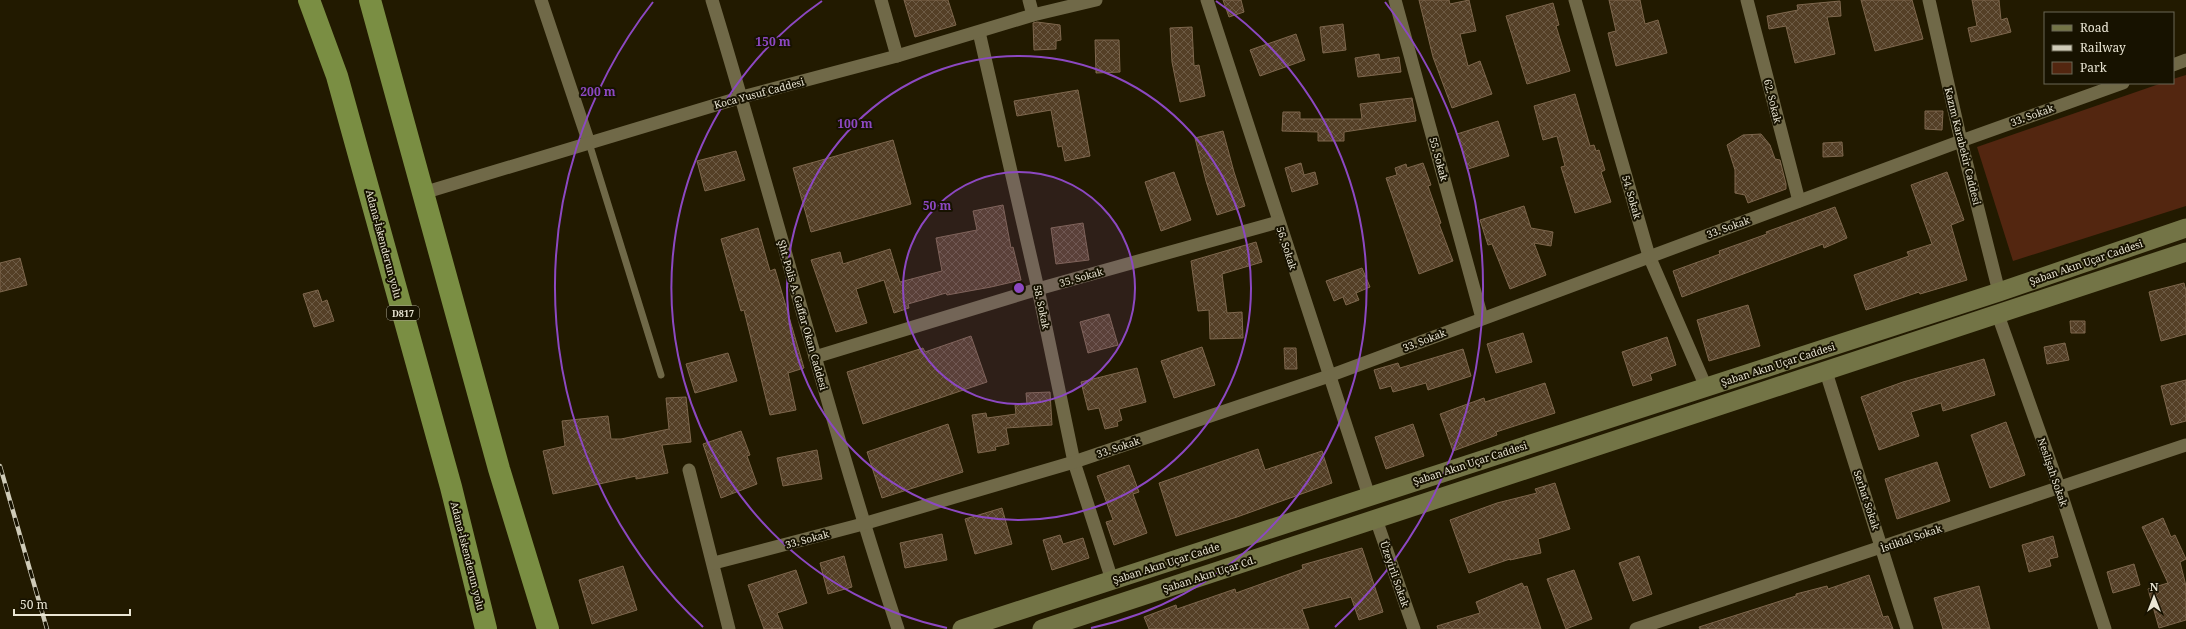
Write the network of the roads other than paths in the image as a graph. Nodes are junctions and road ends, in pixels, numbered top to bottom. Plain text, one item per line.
1 (309, 0) edge
2 (370, 0) edge
3 (541, 0) edge
4 (712, 0) edge
5 (881, 0) edge
6 (1030, 0) edge
7 (1096, 0) edge
8 (1206, 0) edge
9 (1396, 0) edge
10 (1575, 0) edge
11 (1748, 0) edge
12 (1929, 0) edge
13 (1034, 15) junction
14 (979, 32) junction
15 (897, 56) junction
16 (2186, 60) edge
17 (2174, 65) edge
18 (2120, 84) edge
19 (742, 97) junction
20 (1961, 141) junction
21 (589, 143) junction
22 (423, 193) junction
23 (1799, 201) junction
24 (1278, 222) junction
25 (2186, 228) edge
26 (2186, 252) edge
27 (1649, 256) junction
28 (1038, 289) junction
29 (1999, 292) junction
30 (1998, 315) junction
31 (1482, 318) junction
32 (815, 357) junction
33 (1826, 372) junction
34 (661, 375) dead end
35 (1328, 376) junction
36 (1706, 387) junction
37 (2186, 445) edge
38 (1074, 462) junction
39 (689, 470) dead end
40 (2059, 487) junction
41 (1369, 496) junction
42 (1376, 519) junction
43 (863, 524) junction
44 (1882, 548) junction
45 (714, 563) junction
46 (1112, 580) junction
47 (486, 629) edge
48 (548, 629) edge
49 (730, 629) edge
50 (898, 629) edge
51 (962, 629) edge
52 (1042, 629) edge
53 (1414, 629) edge
54 (1636, 629) edge
55 (1907, 629) edge
56 (2106, 629) edge

1 - 47 highway, Adana-İskenderun yolu / D817
2 - 22 highway
3 - 21 street
4 - 19 street, Şht. Polis A. Gaffar Okan Caddesi
5 - 15 street
6 - 13 street
7 - 13 street, Koca Yusuf Caddesi
8 - 24 street, 56. Sokak
9 - 31 street, 55. Sokak
10 - 27 street, 54. Sokak
11 - 23 street, 62. Sokak
12 - 20 street, Kazım Karabekir Caddesi
13 - 14 street, Koca Yusuf Caddesi
14 - 15 street, Koca Yusuf Caddesi
14 - 28 street, 58. Sokak
15 - 19 street, Koca Yusuf Caddesi
16 - 17 street
18 - 20 street, 33. Sokak
19 - 21 street, Koca Yusuf Caddesi
19 - 32 street, Şht. Polis A. Gaffar Okan Caddesi
20 - 23 street, 33. Sokak
20 - 29 street, Kazım Karabekir Caddesi
21 - 22 street, Koca Yusuf Caddesi
21 - 34 lane
22 - 48 highway
23 - 27 street, 33. Sokak
24 - 28 street, 35. Sokak
24 - 35 street, 56. Sokak
25 - 29 main road, Şaban Akın Uçar Caddesi
26 - 30 main road
27 - 31 street, 33. Sokak
27 - 36 street, 54. Sokak
28 - 32 street, 35. Sokak
28 - 38 street, 58. Sokak
29 - 30 main road
29 - 36 main road, Şaban Akın Uçar Caddesi
30 - 33 main road
30 - 40 street, Neslişah Sokak
31 - 35 street, 33. Sokak
32 - 43 street, Şht. Polis A. Gaffar Okan Caddesi
33 - 42 main road
33 - 44 street, Serhat Sokak
35 - 38 street, 33. Sokak
35 - 41 street, 56. Sokak
36 - 41 main road, Şaban Akın Uçar Caddesi
37 - 40 street, İstiklal Sokak
38 - 43 street, 33. Sokak
38 - 46 street, 58. Sokak
39 - 45 street
40 - 44 street, İstiklal Sokak
40 - 56 street, Neslişah Sokak
41 - 42 main road
41 - 46 main road, Şaban Akın Uçar Cadde
42 - 52 main road, Şaban Akın Uçar Cd.
42 - 53 street, Üzeyirli Sokak
43 - 45 street, 33. Sokak
43 - 50 street, Şht. Polis A. Gaffar Okan Caddesi
44 - 54 street, İstiklal Sokak
44 - 55 street, Serhat Sokak
45 - 49 street
46 - 51 main road, Şaban Akın Uçar Cadde

